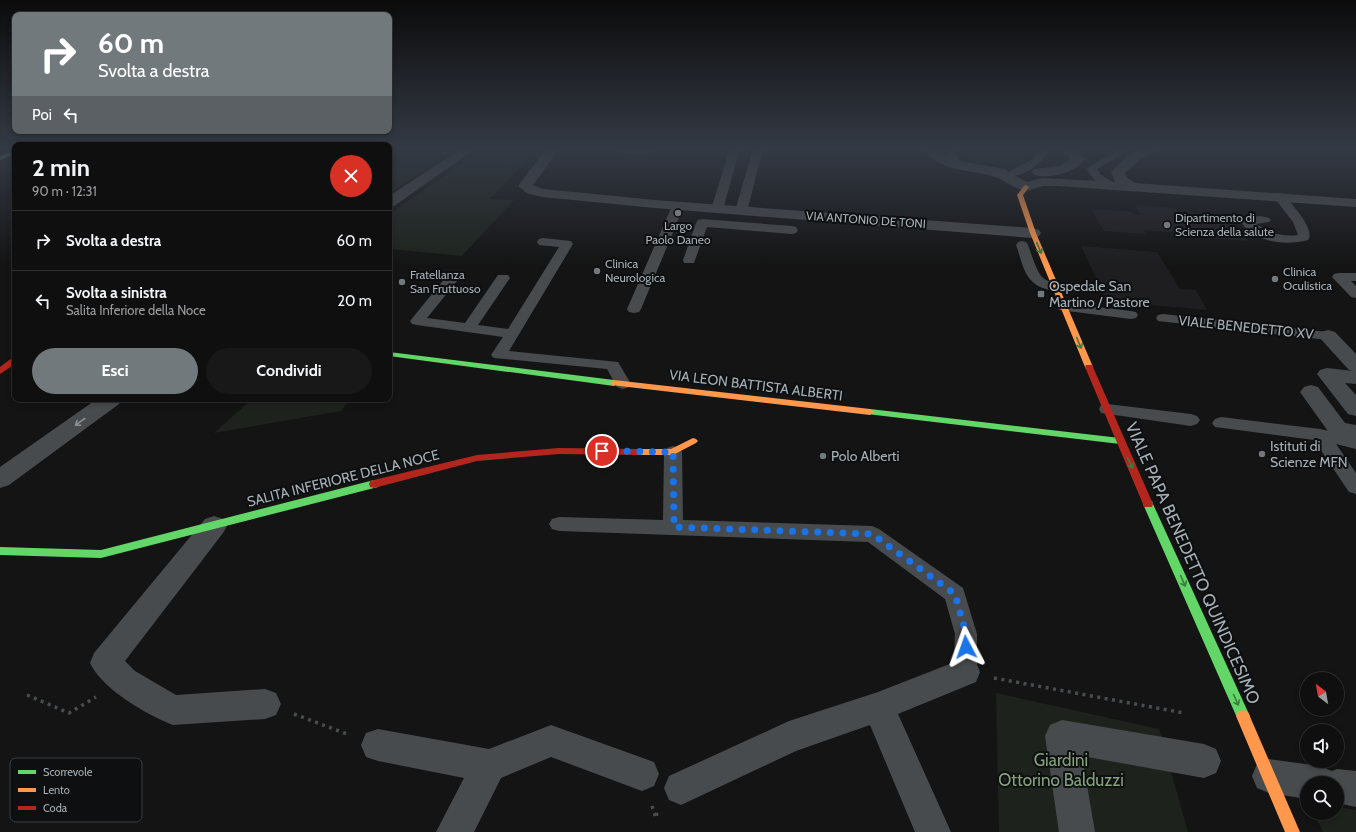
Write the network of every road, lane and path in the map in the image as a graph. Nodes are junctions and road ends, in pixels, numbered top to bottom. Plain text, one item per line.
1 (410, 188) edge
2 (528, 188) edge
3 (723, 188) edge
4 (747, 188) edge
5 (1025, 188) edge
6 (1157, 188) edge
7 (1279, 196) junction
8 (392, 200) edge
9 (1356, 203) edge
10 (678, 206) junction
11 (695, 207) junction
12 (716, 209) junction
13 (741, 211) junction
14 (1265, 220) dead end
15 (702, 224) junction
16 (792, 230) dead end
17 (1033, 234) junction
18 (544, 242) dead end
19 (1022, 245) dead end
20 (689, 260) dead end
21 (455, 275) dead end
22 (1356, 277) edge
23 (503, 278) dead end
24 (1056, 288) junction
25 (1356, 294) edge
26 (1064, 307) junction
27 (634, 309) dead end
28 (1131, 315) dead end
29 (1163, 318) dead end
30 (469, 328) junction
31 (512, 334) junction
32 (1328, 336) junction
33 (1356, 341) edge
34 (392, 354) edge
35 (12, 362) edge
36 (1356, 366) edge
37 (0, 371) edge
38 (1356, 378) edge
39 (623, 384) junction
40 (1311, 392) dead end
41 (107, 402) edge
42 (1108, 409) junction
43 (1356, 409) edge
44 (1191, 420) dead end
45 (1221, 423) dead end
46 (1356, 434) edge
47 (1320, 435) junction
48 (693, 441) dead end
49 (1120, 441) junction
50 (673, 452) junction
51 (0, 479) edge
52 (1356, 487) edge
53 (559, 524) dead end
54 (214, 526) junction
55 (674, 527) junction
56 (0, 551) edge
57 (965, 672) junction
58 (124, 681) junction
59 (27, 695) dead end
60 (265, 704) joint
61 (878, 707) junction
62 (1184, 714) dead end
63 (378, 745) joint
64 (1204, 761) dead end
65 (489, 766) junction
66 (642, 774) dead end
67 (1269, 776) junction
68 (1300, 780) edge
69 (1344, 787) edge
70 (681, 788) dead end
71 (1356, 789) edge
72 (454, 832) edge
73 (933, 832) edge
74 (1077, 832) edge
75 (1293, 832) edge

1 - 8 street
2 - 10 street, VIA ANTONIO DE TONI
3 - 12 lane
4 - 13 lane
5 - 17 street
6 - 7 street
7 - 9 street
7 - 14 lane
10 - 11 street, VIA ANTONIO DE TONI
10 - 27 lane
11 - 12 street, VIA ANTONIO DE TONI
11 - 15 lane
12 - 13 street, VIA ANTONIO DE TONI
13 - 17 street, VIA ANTONIO DE TONI
15 - 16 lane
15 - 20 lane
17 -> 24 street
18 - 31 lane
19 - 24 lane
21 - 30 lane
22 - 25 lane
23 - 30 lane
24 - 26 street
26 - 28 lane
26 -> 42 street, VIALE PAPA BENEDETTO QUINDICESIMO
29 - 32 lane, VIALE BENEDETTO XV
30 - 31 lane
31 - 39 lane
32 - 33 street, VIALE BENEDETTO XV
32 - 36 street, VIALE BENEDETTO XV
34 - 39 street, VIA LEON BATTISTA ALBERTI
35 - 37 street
38 - 43 street
39 - 49 street, VIA LEON BATTISTA ALBERTI
40 - 46 street
41 -> 51 street
42 - 44 lane
42 - 49 street, VIALE PAPA BENEDETTO QUINDICESIMO
45 - 47 lane
46 - 47 lane
47 - 52 lane
48 - 50 street, SALITA INFERIORE DELLA NOCE
49 -> 67 street, VIALE PAPA BENEDETTO QUINDICESIMO
50 - 54 street, SALITA INFERIORE DELLA NOCE
50 - 55 lane
53 - 55 lane
54 - 56 street, SALITA INFERIORE DELLA NOCE
54 - 58 street
55 - 57 lane
57 - 61 street
57 - 62 path
58 - 59 path
58 - 60 street
60 - 63 path
61 - 70 street
61 - 73 street
63 - 65 street
64 - 74 street
65 - 66 street
65 - 72 street
67 - 68 street
67 - 75 street, VIALE PAPA BENEDETTO QUINDICESIMO
69 - 71 street

